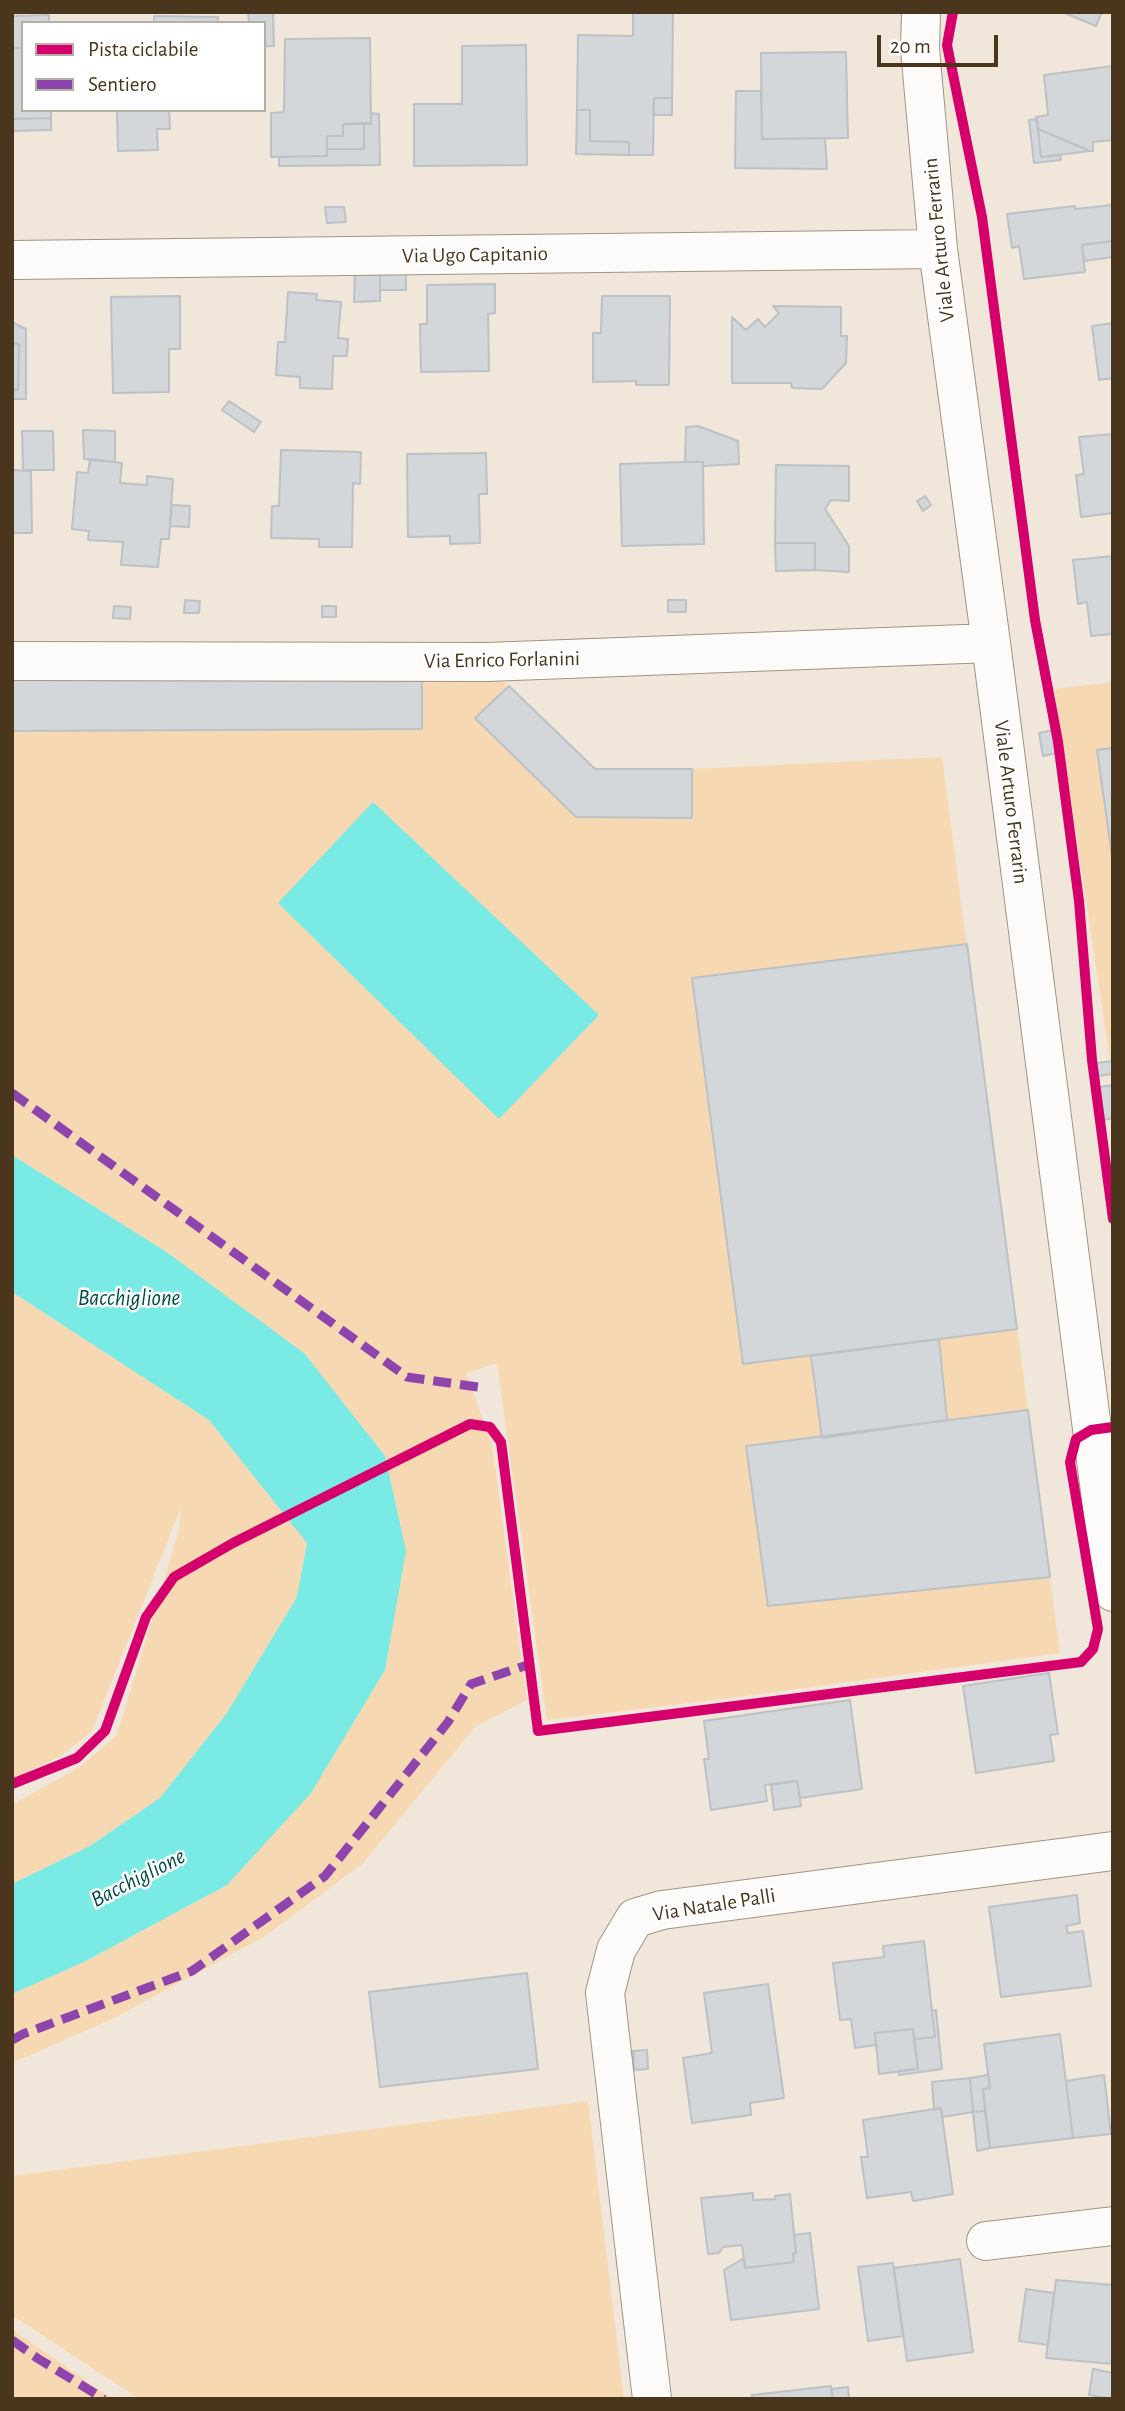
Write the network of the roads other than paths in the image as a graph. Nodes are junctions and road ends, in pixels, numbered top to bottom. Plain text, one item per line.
1 (921, 12) edge
2 (937, 249) junction
3 (12, 260) edge
4 (991, 643) junction
5 (12, 661) edge
6 (1098, 1369) edge
7 (1113, 1592) edge
8 (1113, 1851) edge
9 (1113, 2226) edge
10 (986, 2241) dead end
11 (652, 2399) edge

1 - 2 street, Viale Arturo Ferrarin
2 - 3 street, Via Ugo Capitanio
2 - 4 street, Viale Arturo Ferrarin
4 - 5 street, Via Enrico Forlanini
4 - 6 street, Viale Arturo Ferrarin
6 - 7 street, Viale Arturo Ferrarin
8 - 11 street, Via Natale Palli
9 - 10 street

